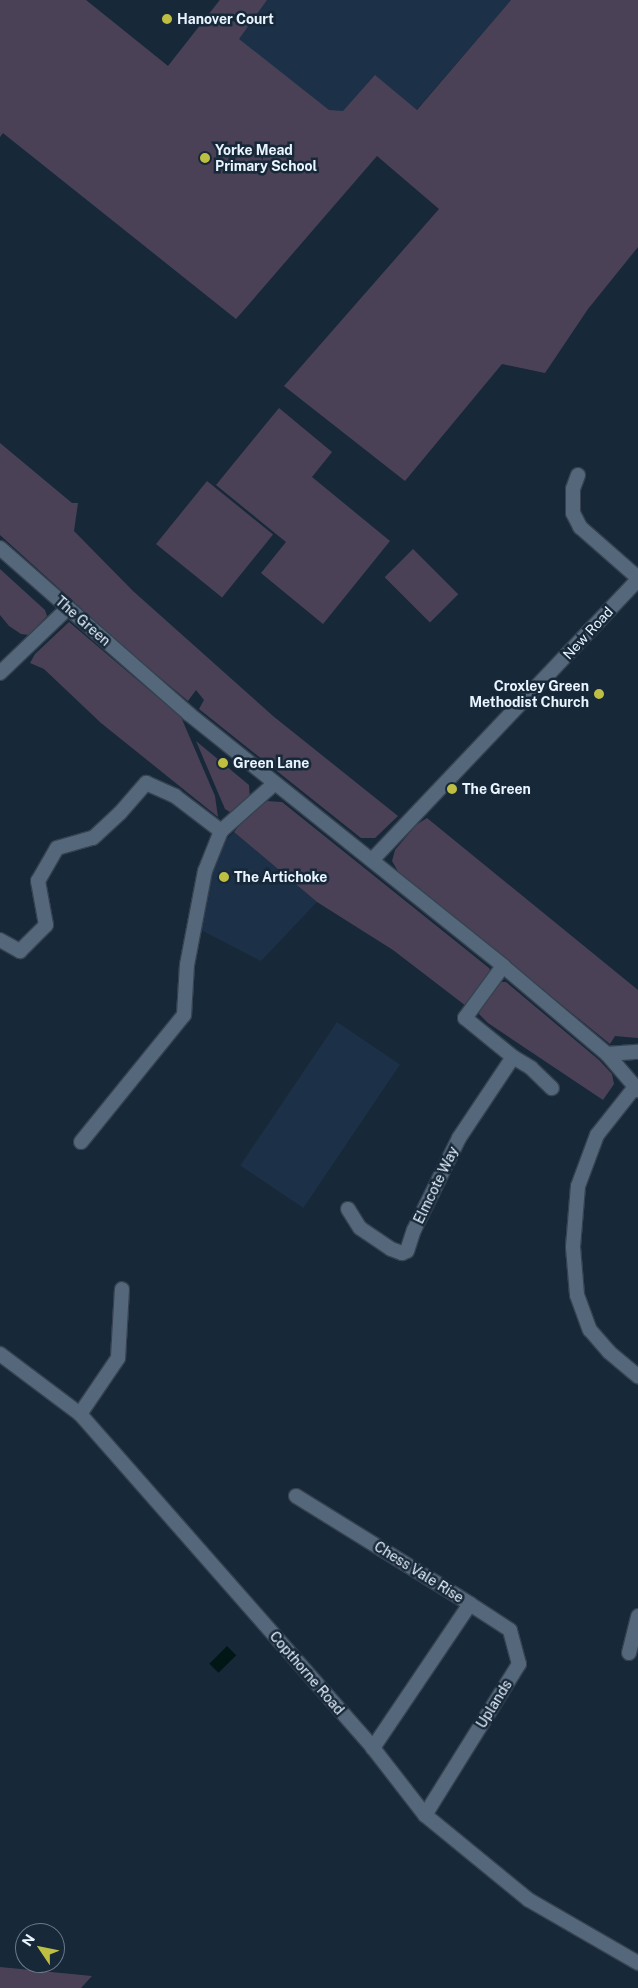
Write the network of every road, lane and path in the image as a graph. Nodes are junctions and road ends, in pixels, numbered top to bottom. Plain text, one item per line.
1 (578, 476) dead end
2 (0, 548) edge
3 (638, 579) edge
4 (68, 608) junction
5 (0, 673) edge
6 (275, 783) junction
7 (221, 831) junction
8 (372, 860) junction
9 (0, 940) edge
10 (503, 966) junction
11 (638, 1052) edge
12 (607, 1054) junction
13 (513, 1057) junction
14 (552, 1088) dead end
15 (636, 1088) edge
16 (81, 1142) dead end
17 (348, 1209) dead end
18 (122, 1289) dead end
19 (0, 1354) edge
20 (638, 1376) edge
21 (80, 1414) junction
22 (296, 1496) dead end
23 (470, 1604) junction
24 (638, 1616) edge
25 (629, 1653) dead end
26 (373, 1748) junction
27 (425, 1815) junction
28 (638, 1963) edge

1 - 3 street
2 - 4 street, The Green
3 - 8 street, New Road
4 - 5 street
4 - 6 street, The Green
6 - 7 street
6 - 8 street, The Green
7 - 9 street
7 - 16 street
8 - 10 street, The Green
10 - 12 street, The Green
10 - 13 street
11 - 12 street
12 - 15 street, The Green
13 - 14 street
13 - 17 street, Elmcote Way
15 - 20 street
18 - 21 street
19 - 21 street, Copthorne Road
21 - 26 street, Copthorne Road
22 - 23 street, Chess Vale Rise
23 - 26 street, Chess Vale Rise
23 - 27 street, Uplands
24 - 25 street
26 - 27 street, Copthorne Road
27 - 28 street, Copthorne Road

